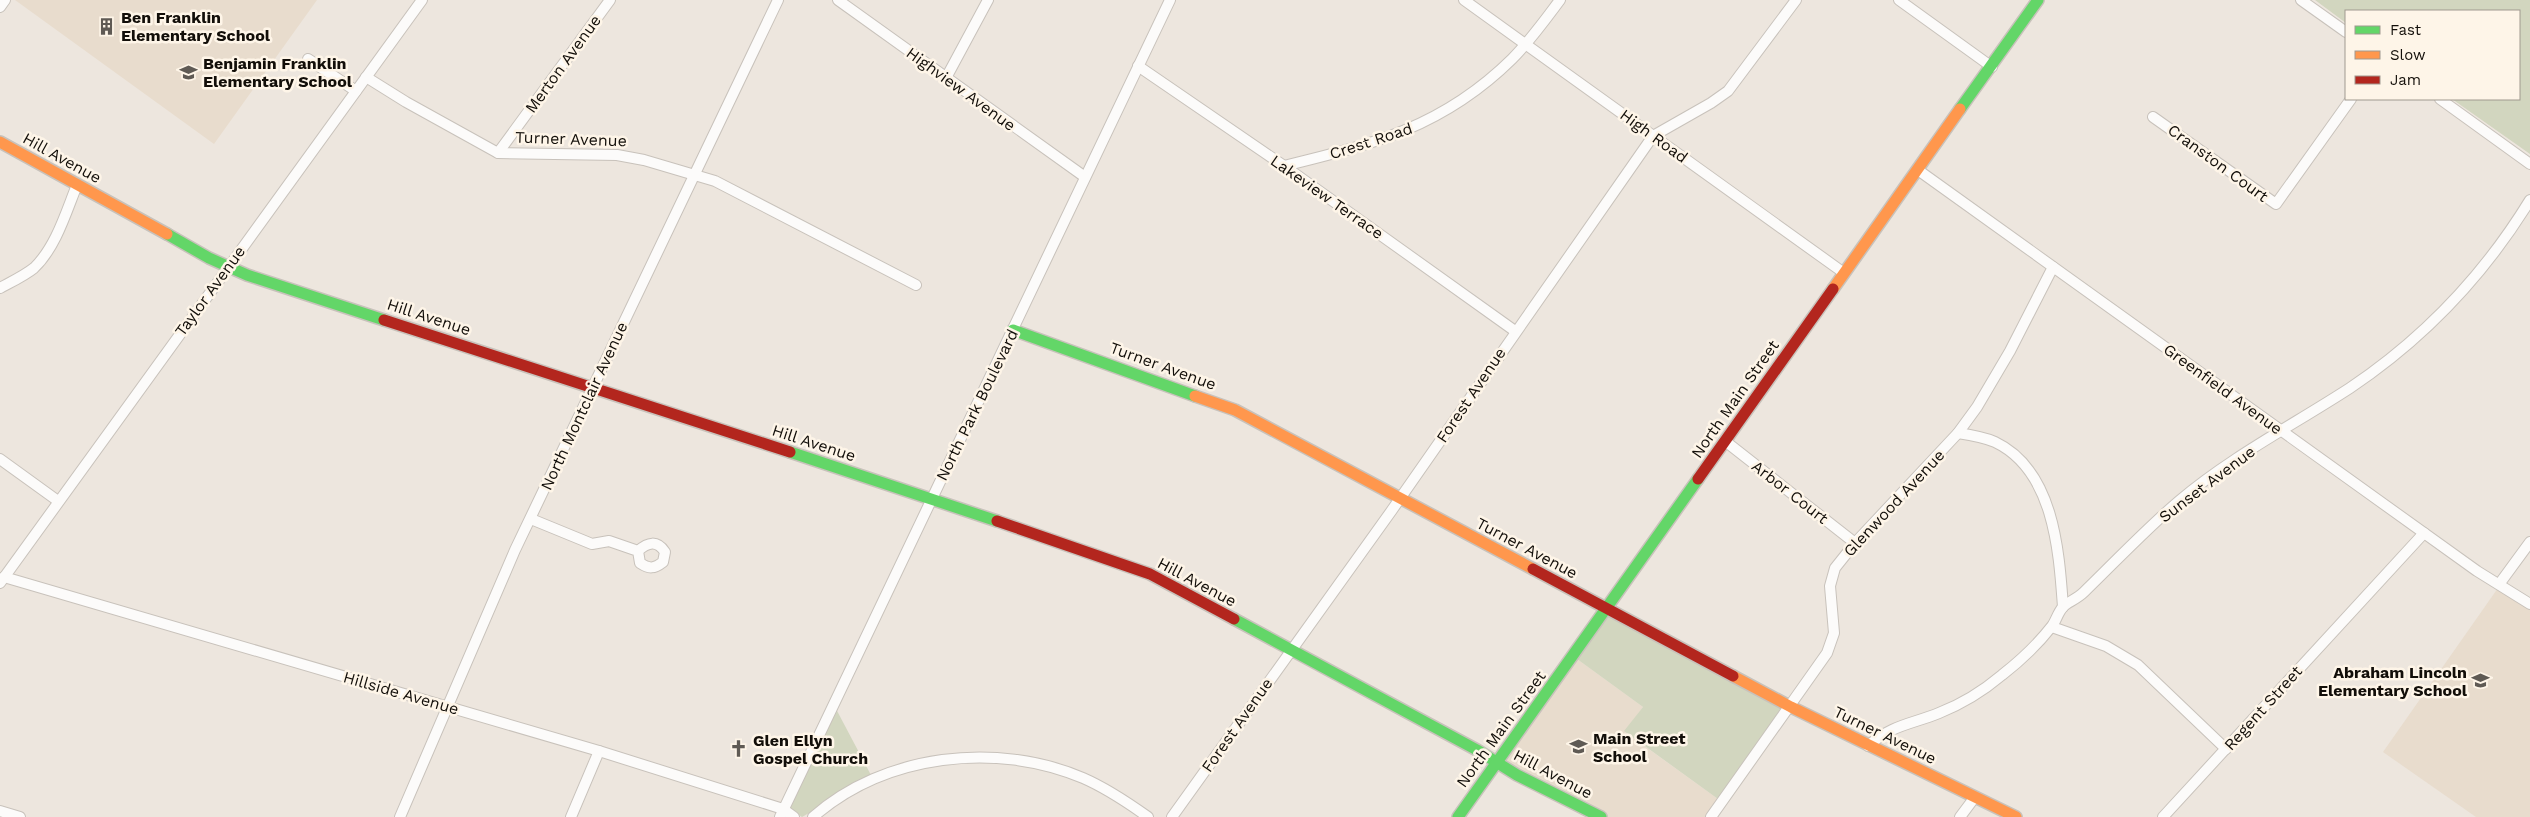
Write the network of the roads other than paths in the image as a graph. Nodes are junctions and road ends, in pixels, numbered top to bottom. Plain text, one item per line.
1 (5, 0) edge
2 (422, 0) edge
3 (610, 0) edge
4 (778, 0) edge
5 (838, 0) edge
6 (988, 0) edge
7 (1170, 0) edge
8 (1464, 0) edge
9 (1560, 0) edge
10 (1796, 0) edge
11 (1899, 0) edge
12 (2038, 0) edge
13 (2302, 0) edge
14 (0, 7) edge
15 (2345, 31) edge
16 (1525, 44) junction
17 (308, 59) dead end
18 (1138, 66) junction
19 (1992, 67) junction
20 (366, 77) junction
21 (946, 78) junction
22 (356, 91) junction
23 (2349, 100) edge
24 (2441, 100) edge
25 (2153, 116) dead end
26 (1653, 136) junction
27 (0, 142) edge
28 (498, 153) junction
29 (2530, 164) edge
30 (1284, 166) junction
31 (1918, 170) junction
32 (695, 175) junction
33 (1085, 177) junction
34 (77, 185) junction
35 (2530, 200) edge
36 (228, 266) junction
37 (2053, 267) junction
38 (1844, 273) junction
39 (916, 285) dead end
40 (0, 288) edge
41 (1013, 330) junction
42 (1515, 331) junction
43 (594, 387) junction
44 (2281, 431) junction
45 (1958, 434) junction
46 (1725, 441) junction
47 (0, 459) edge
48 (1400, 499) junction
49 (931, 500) junction
50 (58, 501) junction
51 (531, 519) junction
52 (2424, 533) junction
53 (2530, 542) edge
54 (1855, 543) junction
55 (638, 551) dead end
56 (2, 580) edge
57 (2500, 583) junction
58 (2530, 604) edge
59 (2063, 607) junction
60 (1607, 610) junction
61 (2052, 627) junction
62 (1290, 650) junction
63 (447, 706) junction
64 (1791, 706) junction
65 (1868, 746) junction
66 (2226, 748) junction
67 (599, 750) junction
68 (1497, 762) junction
69 (1975, 797) junction
70 (0, 811) edge
71 (781, 813) edge
72 (20, 817) edge
73 (400, 817) edge
74 (571, 817) edge
75 (794, 817) edge
76 (813, 817) edge
77 (1148, 817) edge
78 (1172, 817) edge
79 (1458, 817) edge
80 (1600, 817) edge
81 (1710, 817) edge
82 (1960, 817) edge
83 (2016, 817) edge
84 (2163, 817) edge

1 - 14 street
2 - 20 street, Taylor Avenue
3 - 28 street, Merton Avenue
4 - 32 street, North Montclair Avenue
5 - 21 street, Highview Avenue
6 - 21 street
7 - 18 street, North Park Boulevard
8 - 16 street, High Road
9 - 16 street, Crest Road
10 - 26 street, Forest Avenue
11 - 19 street
12 - 19 street, North Main Street
13 - 15 street
16 - 26 street, High Road
16 - 30 street, Crest Road
17 - 22 street
18 - 30 street, Lakeview Terrace
18 - 33 street, North Park Boulevard
19 - 31 street, North Main Street
20 - 22 street, Taylor Avenue
20 - 28 street, Turner Avenue
21 - 33 street, Highview Avenue
22 - 36 street, Taylor Avenue
23 - 25 street, Cranston Court
24 - 29 street
26 - 38 street, High Road
26 - 42 street, Forest Avenue
27 - 34 street, Hill Avenue
28 - 32 street, Turner Avenue
30 - 42 street, Lakeview Terrace
31 - 37 street, Greenfield Avenue
31 - 38 street, North Main Street
32 - 39 street, Turner Avenue
32 - 43 street, North Montclair Avenue
33 - 41 street, North Park Boulevard
34 - 36 street, Hill Avenue
34 - 40 street
35 - 44 street, Sunset Avenue
36 - 43 street, Hill Avenue
36 - 50 street, Taylor Avenue
37 - 44 street, Greenfield Avenue
37 - 45 street, Glenwood Avenue
38 - 46 street, North Main Street
41 - 48 street, Turner Avenue
41 - 49 street, North Park Boulevard
42 - 48 street, Forest Avenue
43 - 49 street, Hill Avenue
43 - 51 street, North Montclair Avenue
44 - 52 street, Greenfield Avenue
44 - 59 street, Sunset Avenue
45 - 54 street, Glenwood Avenue
45 - 59 street
46 - 54 street, Arbor Court
46 - 60 street, North Main Street
47 - 50 street
48 - 60 street, Turner Avenue
48 - 62 street, Forest Avenue
49 - 62 street, Hill Avenue
49 - 71 street, North Park Boulevard
50 - 56 street, Taylor Avenue
51 - 55 street
51 - 63 street, North Montclair Avenue
52 - 57 street, Greenfield Avenue
52 - 66 street, Regent Street
53 - 57 street
54 - 64 street, Glenwood Avenue
56 - 63 street, Hillside Avenue
57 - 58 street, Greenfield Avenue
59 - 61 street, Sunset Avenue
60 - 64 street, Turner Avenue
60 - 68 street, North Main Street
61 - 65 street, Sunset Avenue
61 - 66 street
62 - 68 street, Hill Avenue
62 - 78 street, Forest Avenue
63 - 67 street, Hillside Avenue
63 - 73 street, North Montclair Avenue
64 - 65 street, Turner Avenue
64 - 81 street, Glenwood Avenue
65 - 69 street, Turner Avenue
66 - 84 street, Regent Street
67 - 71 street, Hillside Avenue
67 - 74 street
68 - 79 street, North Main Street
68 - 80 street, Hill Avenue
69 - 82 street
69 - 83 street, Turner Avenue
70 - 72 street
71 - 75 street, Hillside Avenue
76 - 77 street

